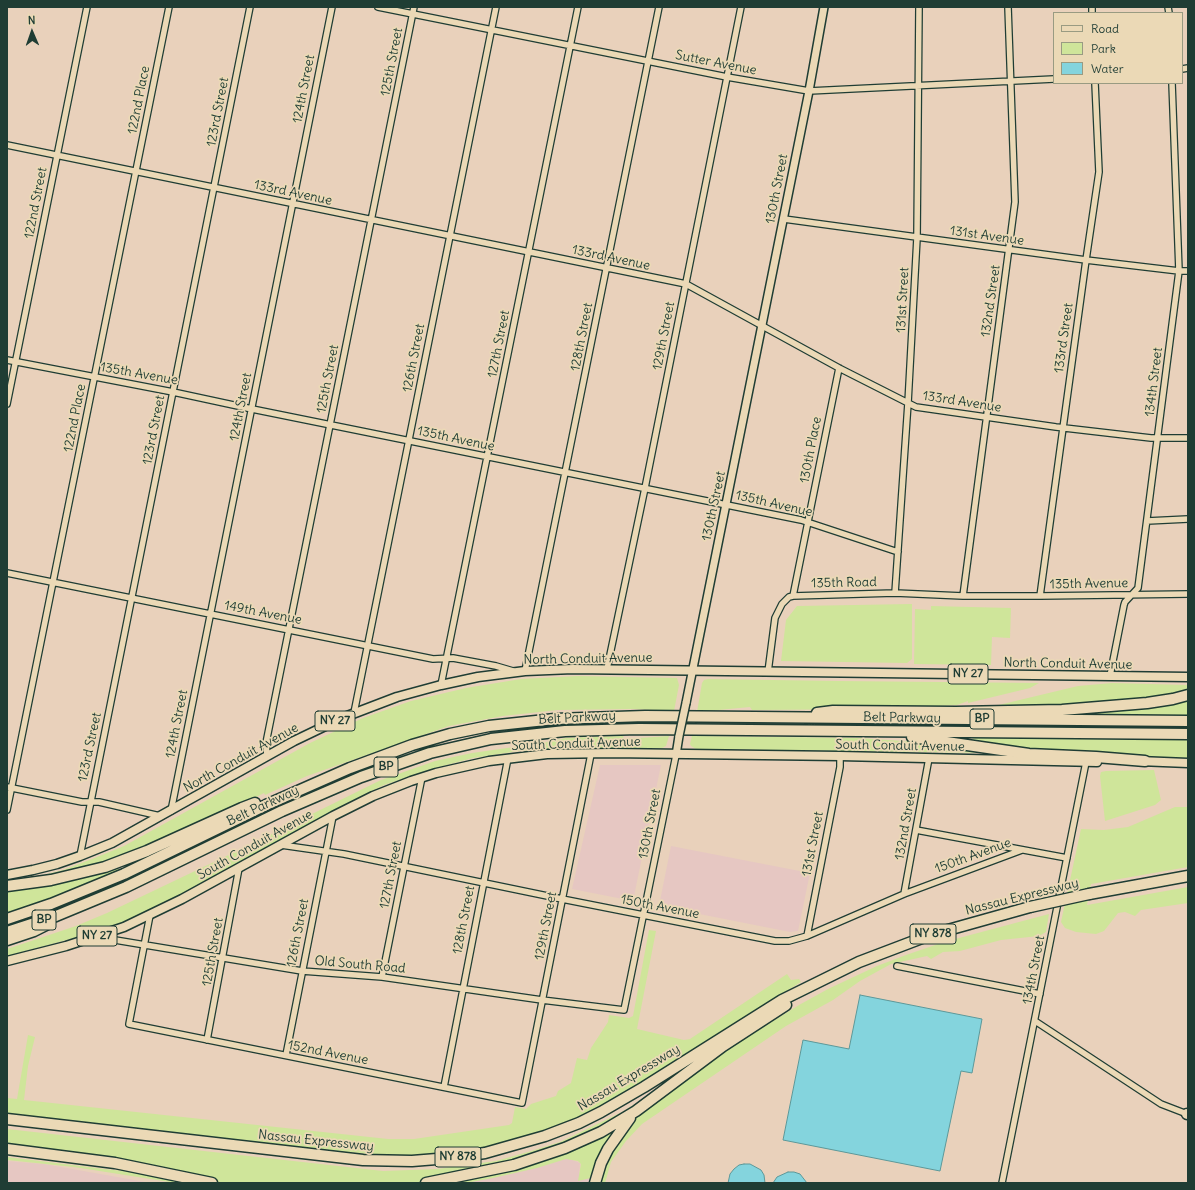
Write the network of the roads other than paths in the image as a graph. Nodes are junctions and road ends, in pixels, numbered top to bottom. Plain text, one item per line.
1 (87, 7) edge
2 (169, 7) edge
3 (250, 7) edge
4 (332, 7) edge
5 (378, 7) edge
6 (414, 7) edge
7 (496, 7) edge
8 (578, 7) edge
9 (660, 7) edge
10 (741, 7) edge
11 (824, 7) edge
12 (919, 7) edge
13 (1008, 7) edge
14 (412, 14) junction
15 (491, 29) junction
16 (570, 45) junction
17 (649, 61) junction
18 (727, 77) junction
19 (1053, 79) edge
20 (1011, 82) junction
21 (1095, 84) edge
22 (1172, 84) edge
23 (918, 85) junction
24 (809, 91) junction
25 (7, 145) edge
26 (57, 155) junction
27 (136, 172) junction
28 (214, 188) junction
29 (293, 204) junction
30 (784, 219) junction
31 (372, 220) junction
32 (450, 236) junction
33 (917, 238) junction
34 (1010, 250) junction
35 (528, 252) junction
36 (1086, 260) junction
37 (607, 268) junction
38 (1179, 271) junction
39 (1188, 271) edge
40 (686, 284) junction
41 (762, 326) junction
42 (7, 360) edge
43 (15, 361) junction
44 (839, 368) junction
45 (94, 377) junction
46 (173, 392) junction
47 (908, 403) junction
48 (7, 404) edge
49 (252, 409) junction
50 (987, 418) junction
51 (330, 425) junction
52 (1063, 428) junction
53 (1188, 438) edge
54 (1158, 439) junction
55 (409, 440) junction
56 (488, 457) junction
57 (566, 472) junction
58 (645, 488) junction
59 (726, 504) junction
60 (1188, 519) edge
61 (1147, 521) junction
62 (808, 522) junction
63 (898, 552) junction
64 (7, 573) edge
65 (53, 582) junction
66 (895, 593) junction
67 (1188, 594) edge
68 (1132, 595) junction
69 (793, 596) junction
70 (962, 596) junction
71 (1040, 596) junction
72 (132, 598) junction
73 (210, 614) junction
74 (289, 630) junction
75 (366, 645) junction
76 (446, 658) junction
77 (607, 669) junction
78 (525, 671) junction
79 (692, 671) junction
80 (515, 672) junction
81 (768, 672) junction
82 (1110, 676) junction
83 (1188, 677) edge
84 (441, 685) junction
85 (1188, 695) edge
86 (354, 713) junction
87 (777, 717) junction
88 (1188, 721) edge
89 (868, 731) junction
90 (1188, 734) edge
91 (591, 754) junction
92 (676, 755) junction
93 (267, 756) junction
94 (840, 756) junction
95 (508, 758) junction
96 (929, 758) junction
97 (1145, 761) junction
98 (1086, 762) junction
99 (1188, 763) edge
100 (422, 777) junction
101 (314, 783) junction
102 (9, 787) edge
103 (90, 802) junction
104 (7, 810) edge
105 (171, 811) junction
106 (160, 816) junction
107 (333, 816) junction
108 (916, 830) junction
109 (281, 845) junction
110 (1022, 850) junction
111 (326, 852) junction
112 (80, 856) junction
113 (1067, 858) junction
114 (404, 866) junction
115 (239, 868) junction
116 (7, 874) edge
117 (1188, 876) edge
118 (483, 882) junction
119 (1188, 883) edge
120 (7, 886) edge
121 (1114, 889) junction
122 (904, 894) junction
123 (562, 900) junction
124 (81, 906) junction
125 (150, 915) junction
126 (644, 915) junction
127 (7, 919) edge
128 (7, 932) edge
129 (96, 936) junction
130 (807, 936) junction
131 (7, 940) edge
132 (143, 945) junction
133 (223, 957) junction
134 (7, 961) edge
135 (897, 966) dead end
136 (302, 971) junction
137 (840, 971) junction
138 (382, 977) junction
139 (462, 988) junction
140 (1040, 994) junction
141 (542, 1000) junction
142 (624, 1010) joint
143 (1035, 1021) junction
144 (207, 1040) junction
145 (286, 1055) junction
146 (444, 1087) junction
147 (522, 1103) joint
148 (636, 1111) junction
149 (1188, 1114) edge
150 (7, 1119) edge
151 (7, 1149) edge
152 (212, 1183) edge
153 (426, 1183) edge
154 (595, 1183) edge
155 (1002, 1183) edge

1 - 26 street, 122nd Street
2 - 27 street, 122nd Place
3 - 28 street, 123rd Street
4 - 29 street, 124th Street
5 - 14 street, Sutter Avenue
6 - 14 street, 125th Street
7 - 15 street, 126th Street
8 - 16 street, 127th Street
9 - 17 street, 128th Street
10 - 18 street, 129th Street
11 - 24 street, 130th Street
12 - 23 street, 131st Street
13 - 20 street, 132nd Street
14 - 15 street, Sutter Avenue
14 - 31 street, 125th Street
15 - 16 street, Sutter Avenue
15 - 32 street, 126th Street
16 - 17 street, Sutter Avenue
16 - 35 street, 127th Street
17 - 18 street, Sutter Avenue
17 - 37 street, 128th Street
18 - 24 street, Sutter Avenue
18 - 40 street, 129th Street
19 - 20 street, Sutter Avenue
20 - 23 street, Sutter Avenue
20 - 34 street, 132nd Street
21 - 36 street, 133rd Street
22 - 38 street, 134th Street
23 - 24 street, Sutter Avenue
23 - 33 street, 131st Street
24 - 30 street, 130th Street
25 - 26 street, 133rd Avenue
26 - 27 street, 133rd Avenue
26 - 43 street, 122nd Street
27 - 28 street, 133rd Avenue
27 - 45 street, 122nd Place
28 - 29 street, 133rd Avenue
28 - 46 street, 123rd Street
29 - 31 street, 133rd Avenue
29 - 49 street, 124th Street
30 - 33 street, 131st Avenue
30 - 41 street, 130th Street
31 - 32 street, 133rd Avenue
31 - 51 street, 125th Street
32 - 35 street, 133rd Avenue
32 - 55 street, 126th Street
33 - 34 street, 131st Avenue
33 - 47 street, 131st Street
34 - 36 street, 131st Avenue
34 - 50 street, 132nd Street
35 - 37 street, 133rd Avenue
35 - 56 street, 127th Street
36 - 38 street, 131st Avenue
36 - 52 street, 133rd Street
37 - 40 street, 133rd Avenue
37 - 57 street, 128th Street
38 - 39 street, 131st Avenue
38 - 54 street, 134th Street
40 - 41 street, 133rd Avenue
40 - 58 street, 129th Street
41 - 44 street, 133rd Avenue
41 - 59 street, 130th Street
42 - 43 street, 135th Avenue
43 - 45 street, 135th Avenue
43 - 48 street, 122nd Street
44 - 47 street, 133rd Avenue
44 - 62 street, 130th Place
45 - 46 street, 135th Avenue
45 - 65 street, 122nd Place
46 - 49 street, 135th Avenue
46 - 72 street, 123rd Street
47 - 50 street, 133rd Avenue
47 - 63 street, 131st Street
49 - 51 street, 135th Avenue
49 - 73 street, 124th Street
50 - 52 street, 133rd Avenue
50 - 70 street, 132nd Street
51 - 55 street, 135th Avenue
51 - 74 street, 125th Street
52 - 54 street, 133rd Avenue
52 - 71 street, 133rd Street
53 - 54 street, 133rd Avenue
54 - 61 street, 134th Street
55 - 56 street, 135th Avenue
55 - 75 street, 126th Street
56 - 57 street, 135th Avenue
56 - 76 street, 127th Street
57 - 58 street, 135th Avenue
57 - 78 street, 128th Street
58 - 59 street, 135th Avenue
58 - 77 street, 129th Street
59 - 62 street, 135th Avenue
59 - 79 street, 130th Street
60 - 61 street
61 - 68 street, 134th Street
62 - 63 street, 135th Avenue
62 - 69 street, 130th Place
63 - 66 street, 131st Street
64 - 65 street, 149th Avenue
65 - 72 street, 149th Avenue
65 - 102 street, 122nd Place
66 - 69 street, 135th Road
66 - 70 street, 135th Avenue
67 - 68 street, 135th Avenue
68 - 71 street, 135th Avenue
68 - 82 street, 134th Street
69 - 81 street
70 - 71 street, 135th Avenue
72 - 73 street, 149th Avenue
72 - 103 street, 123rd Street
73 - 74 street, 149th Avenue
73 - 105 street, 124th Street
74 - 75 street, 149th Avenue
74 - 93 street, 125th Street
75 - 76 street, 149th Avenue
75 - 86 street, 126th Street
76 - 80 street, 149th Avenue
76 - 84 street, 127th Street
77 - 78 main road, North Conduit Avenue / NY 27
77 - 79 main road, North Conduit Avenue / NY 27
78 - 80 main road, North Conduit Avenue / NY 27
79 - 81 main road, North Conduit Avenue / NY 27
79 - 92 street, 130th Street, bridge
80 - 84 main road, North Conduit Avenue / NY 27
81 - 82 main road, North Conduit Avenue / NY 27
82 - 83 main road, North Conduit Avenue / NY 27
84 - 86 main road, North Conduit Avenue / NY 27
85 - 87 highway
86 - 93 main road, North Conduit Avenue / NY 27
87 - 88 highway, Belt Parkway / BP
87 - 101 highway, Belt Parkway / BP
89 - 90 highway, Belt Parkway / BP
89 - 97 highway
89 - 124 highway, Belt Parkway / BP
91 - 92 main road, South Conduit Avenue / NY 27
91 - 95 main road, South Conduit Avenue / NY 27
91 - 123 street, 129th Street
92 - 94 main road, South Conduit Avenue / NY 27
92 - 126 street, 130th Street
93 - 105 main road, North Conduit Avenue / NY 27
94 - 96 main road, South Conduit Avenue / NY 27
94 - 130 street, 131st Street
95 - 100 main road, South Conduit Avenue / NY 27
95 - 118 street, 128th Street
96 - 98 main road, South Conduit Avenue / NY 27
96 - 108 street, 132nd Street
97 - 98 main road, South Conduit Avenue / NY 27
97 - 99 main road, South Conduit Avenue / NY 27
98 - 113 street, 134th Street
100 - 107 main road, South Conduit Avenue / NY 27
100 - 114 street, 127th Street
101 - 120 highway
101 - 127 highway, Belt Parkway / BP
102 - 103 street
102 - 104 street, 122nd Place
103 - 106 street
103 - 112 street, 123rd Street
105 - 106 main road, North Conduit Avenue / NY 27
106 - 112 main road, North Conduit Avenue / NY 27
107 - 109 main road, South Conduit Avenue / NY 27
107 - 111 street, 126th Street
108 - 110 street
108 - 122 street, 132nd Street
109 - 111 street, 150th Avenue
109 - 115 main road, South Conduit Avenue / NY 27
110 - 113 street
110 - 122 street, 150th Avenue
111 - 114 street, 150th Avenue
111 - 136 street, 126th Street
112 - 116 main road, North Conduit Avenue / NY 27
113 - 140 street, 134th Street
114 - 118 street, 150th Avenue
114 - 138 street, 127th Street
115 - 125 main road, South Conduit Avenue / NY 27
115 - 133 street, 125th Street
117 - 121 highway, Nassau Expressway / NY 878
118 - 123 street, 150th Avenue
118 - 139 street, 128th Street
119 - 121 highway
121 - 137 highway, Nassau Expressway / NY 878, bridge
122 - 130 street, 150th Avenue
123 - 126 street, 150th Avenue
123 - 141 street, 129th Street
124 - 128 highway, Belt Parkway / BP
124 - 131 highway
125 - 129 main road, South Conduit Avenue / NY 27
125 - 132 street
126 - 130 street, 150th Avenue
126 - 142 street, 130th Street
129 - 132 street, Old South Road
129 - 134 main road, South Conduit Avenue / NY 27
132 - 133 street, Old South Road
132 - 144 street, 152nd Avenue
133 - 136 street, Old South Road
133 - 144 street, 125th Street
135 - 140 street
136 - 138 street, Old South Road
136 - 145 street, 126th Street
137 - 148 highway
137 - 150 highway, Nassau Expressway / NY 878
138 - 139 street, Old South Road
139 - 141 street, Old South Road
139 - 146 street, 128th Street
140 - 143 street, 134th Street
141 - 142 street, Old South Road
141 - 147 street, 129th Street
143 - 149 street
143 - 155 street, 134th Street
144 - 145 street, 152nd Avenue
145 - 146 street, 152nd Avenue
146 - 147 street, 152nd Avenue
148 - 153 highway
148 - 154 highway
151 - 152 highway

